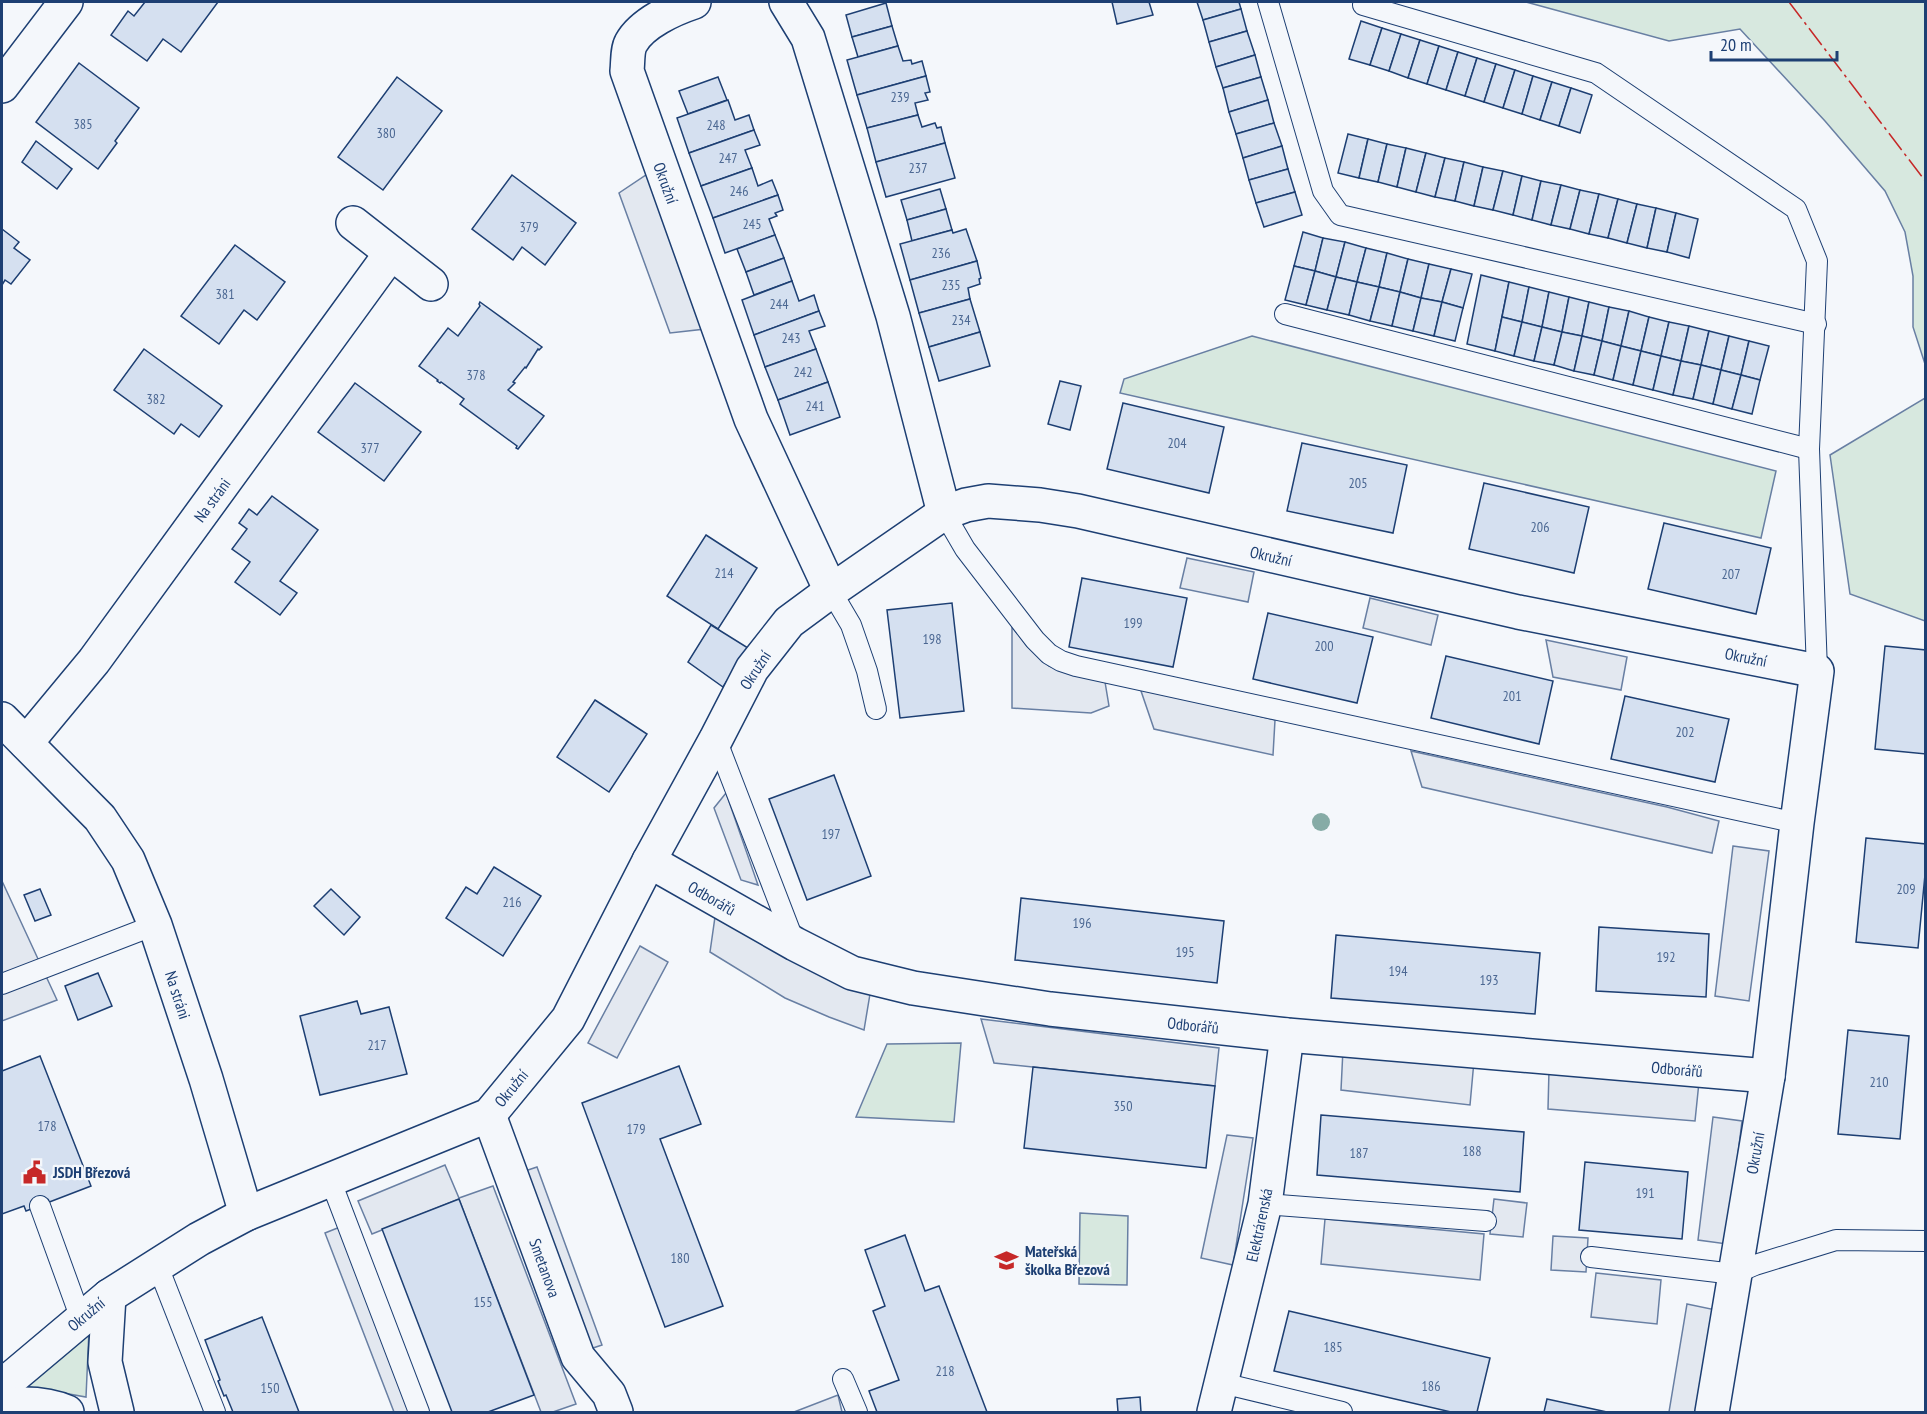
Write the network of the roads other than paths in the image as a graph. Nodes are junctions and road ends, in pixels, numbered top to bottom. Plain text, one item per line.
1 (66, 2) edge
2 (694, 2) edge
3 (786, 2) edge
4 (1268, 2) edge
5 (1363, 4) dead end
6 (2, 86) edge
7 (353, 223) dead end
8 (391, 252) junction
9 (431, 284) dead end
10 (1285, 314) dead end
11 (1816, 324) junction
12 (1809, 449) junction
13 (944, 513) junction
14 (831, 591) junction
15 (1817, 671) junction
16 (876, 709) dead end
17 (2, 719) edge
18 (716, 739) junction
19 (26, 742) junction
20 (1797, 823) junction
21 (649, 861) junction
22 (155, 925) junction
23 (795, 944) junction
24 (2, 984) edge
25 (1287, 1035) junction
26 (1768, 1076) junction
27 (489, 1115) junction
28 (330, 1179) junction
29 (1265, 1204) junction
30 (40, 1206) dead end
31 (246, 1214) junction
32 (1486, 1221) dead end
33 (1926, 1241) edge
34 (1591, 1257) dead end
35 (157, 1264) junction
36 (1734, 1274) junction
37 (109, 1296) junction
38 (81, 1318) junction
39 (843, 1379) dead end
40 (4, 1383) edge
41 (1218, 1398) edge
42 (67, 1413) edge
43 (117, 1413) edge
44 (215, 1413) edge
45 (419, 1413) edge
46 (616, 1413) edge
47 (856, 1413) edge
48 (1342, 1413) edge
49 (1712, 1413) edge

1 - 6 street
2 - 14 street, Okružní
3 - 13 street
4 - 11 lane
5 - 11 lane
7 - 8 street
8 - 9 street
8 - 19 street, Na stráni
10 - 12 lane
11 - 12 lane
12 - 15 lane
13 - 14 street, Okružní
13 - 15 street, Okružní
13 - 20 lane
14 - 16 lane
14 - 18 street, Okružní
15 - 20 street, Okružní
17 - 19 street, Na stráni
18 - 21 street, Okružní
18 - 23 lane
19 - 22 street, Na stráni
20 - 26 street, Okružní
21 - 23 street, Odborářů
21 - 27 street, Okružní
22 - 24 lane
22 - 31 street, Na stráni
23 - 25 street, Odborářů
25 - 26 street, Odborářů
25 - 29 street, Elektrárenská
26 - 36 street, Okružní
27 - 28 street, Okružní
27 - 46 street, Smetanova
28 - 31 street, Okružní
28 - 45 lane
29 - 32 lane
29 - 41 street, Elektrárenská
30 - 38 lane
31 - 35 street, Okružní
33 - 36 lane
34 - 36 lane
35 - 37 street, Okružní
35 - 44 lane
36 - 49 street, Okružní
37 - 38 street, Okružní
37 - 43 street
38 - 40 street, Okružní
39 - 47 lane
40 - 42 street
41 - 48 lane

